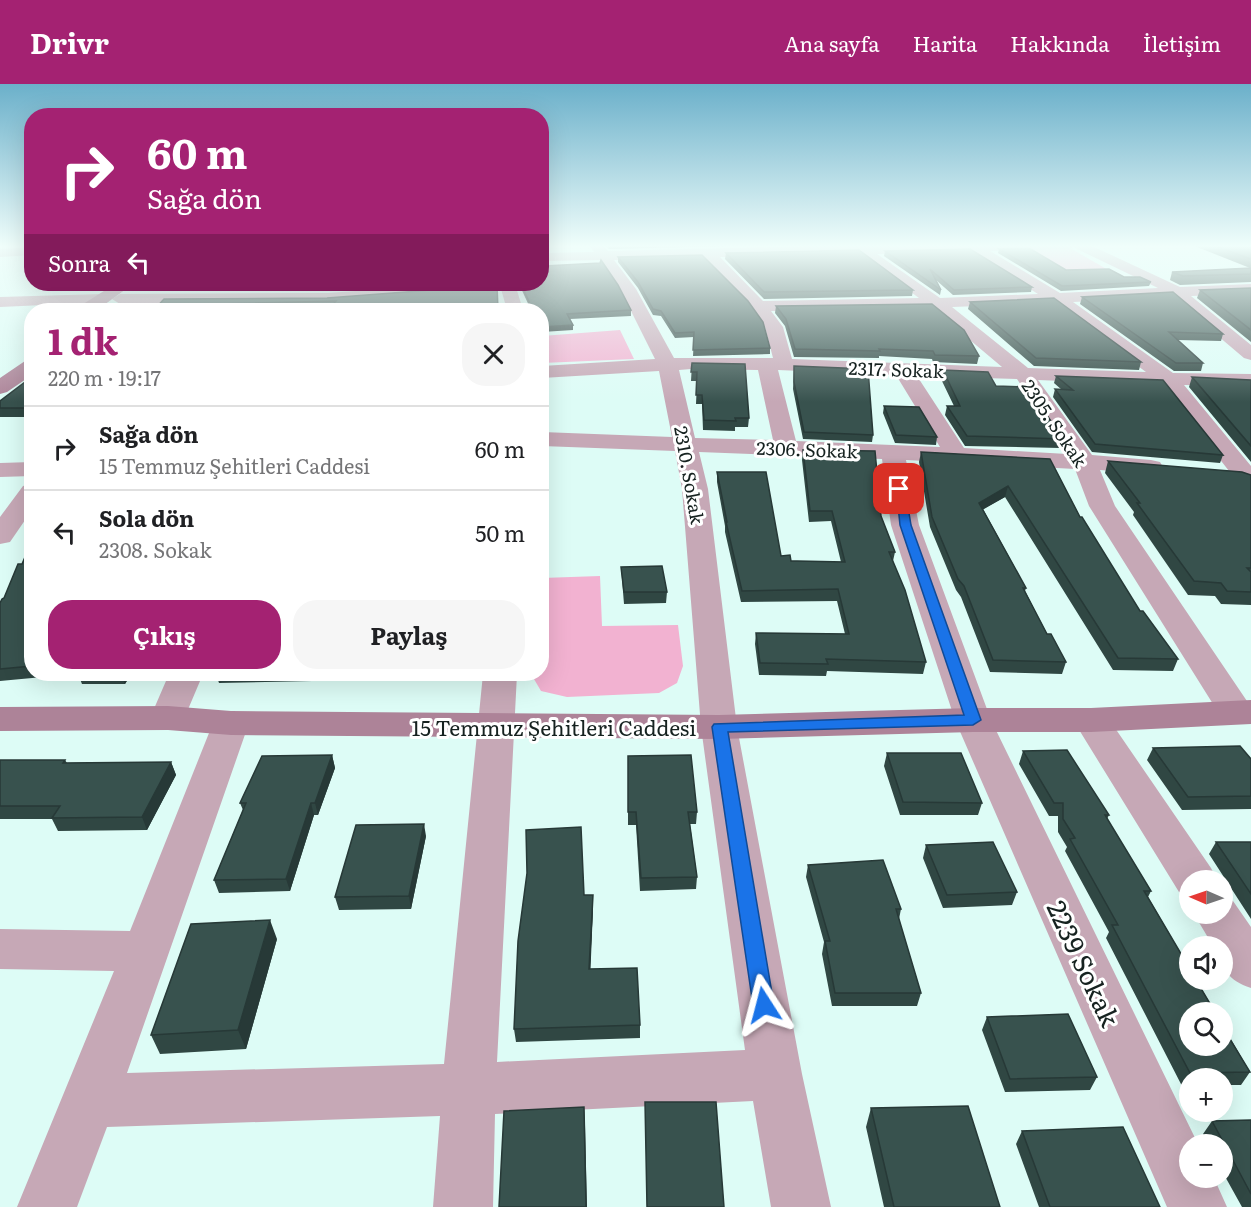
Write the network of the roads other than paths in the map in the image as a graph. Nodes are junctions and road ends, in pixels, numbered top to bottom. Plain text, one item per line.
1 (311, 297) edge
2 (334, 297) edge
3 (633, 297) edge
4 (751, 297) edge
5 (928, 297) edge
6 (1075, 297) edge
7 (1182, 297) edge
8 (328, 298) junction
9 (1057, 298) junction
10 (0, 302) edge
11 (34, 303) edge
12 (322, 303) edge
13 (936, 303) junction
14 (759, 306) junction
15 (1248, 348) edge
16 (24, 359) edge
17 (776, 364) junction
18 (669, 365) junction
19 (903, 370) junction
20 (549, 372) edge
21 (1023, 374) junction
22 (12, 378) edge
23 (1168, 379) junction
24 (1251, 380) edge
25 (549, 439) edge
26 (686, 446) junction
27 (786, 447) junction
28 (893, 453) junction
29 (957, 455) junction
30 (1084, 461) junction
31 (24, 469) edge
32 (1176, 469) edge
33 (0, 470) edge
34 (1210, 472) edge
35 (1249, 477) edge
36 (24, 503) edge
37 (0, 536) edge
38 (183, 681) edge
39 (499, 681) edge
40 (1244, 712) edge
41 (168, 718) junction
42 (0, 719) edge
43 (973, 720) junction
44 (1091, 720) junction
45 (231, 723) junction
46 (496, 726) junction
47 (719, 727) junction
48 (1188, 870) edge
49 (1223, 924) edge
50 (0, 949) edge
51 (146, 951) junction
52 (1251, 967) edge
53 (775, 1074) junction
54 (469, 1089) junction
55 (90, 1101) junction
56 (47, 1207) edge
57 (463, 1207) edge
58 (801, 1207) edge
59 (1197, 1207) edge

1 - 8 street
2 - 8 street
3 - 18 street, 2310. Sokak
4 - 14 street
5 - 13 street, 2305. Sokak
6 - 9 street
7 - 15 street
8 - 12 street
9 - 13 street
9 - 23 street
10 - 11 street
13 - 14 street
13 - 21 street, 2305. Sokak
14 - 17 street
16 - 22 main road
17 - 18 street, 2317. Sokak
17 - 19 street, 2317. Sokak
17 - 27 street
18 - 20 street, 2317. Sokak
18 - 26 street, 2310. Sokak
19 - 21 street, 2317. Sokak
19 - 29 street
21 - 23 street, 2317. Sokak
21 - 30 street, 2305. Sokak
23 - 24 street, 2317. Sokak
23 - 35 street
25 - 26 street, 2306. Sokak
26 - 27 street, 2306. Sokak
26 - 47 street, 2310. Sokak
27 - 28 street, 2306. Sokak
28 - 29 street, 2306. Sokak
28 - 43 street, 2239 Sokak
29 - 30 street, 2306. Sokak
30 - 32 street, 2306. Sokak
30 - 40 street, 2305. Sokak
31 - 33 street
34 - 35 street
36 - 37 street
38 - 41 street
39 - 46 street
40 - 44 main road, 15 Temmuz Şehitleri Caddesi
41 - 42 main road, 15 Temmuz Şehitleri Caddesi
41 - 45 main road, 15 Temmuz Şehitleri Caddesi
43 - 44 main road, 15 Temmuz Şehitleri Caddesi
43 - 47 main road, 15 Temmuz Şehitleri Caddesi
43 - 59 street, 2239 Sokak
44 - 48 street
45 - 46 main road, 15 Temmuz Şehitleri Caddesi
45 - 51 street
46 - 47 main road, 15 Temmuz Şehitleri Caddesi
46 - 54 street
47 - 53 street, 2310. Sokak
49 - 52 street
50 - 51 street
51 - 55 street
53 - 54 street
53 - 58 street, 2310. Sokak
54 - 55 street
54 - 57 street
55 - 56 street

